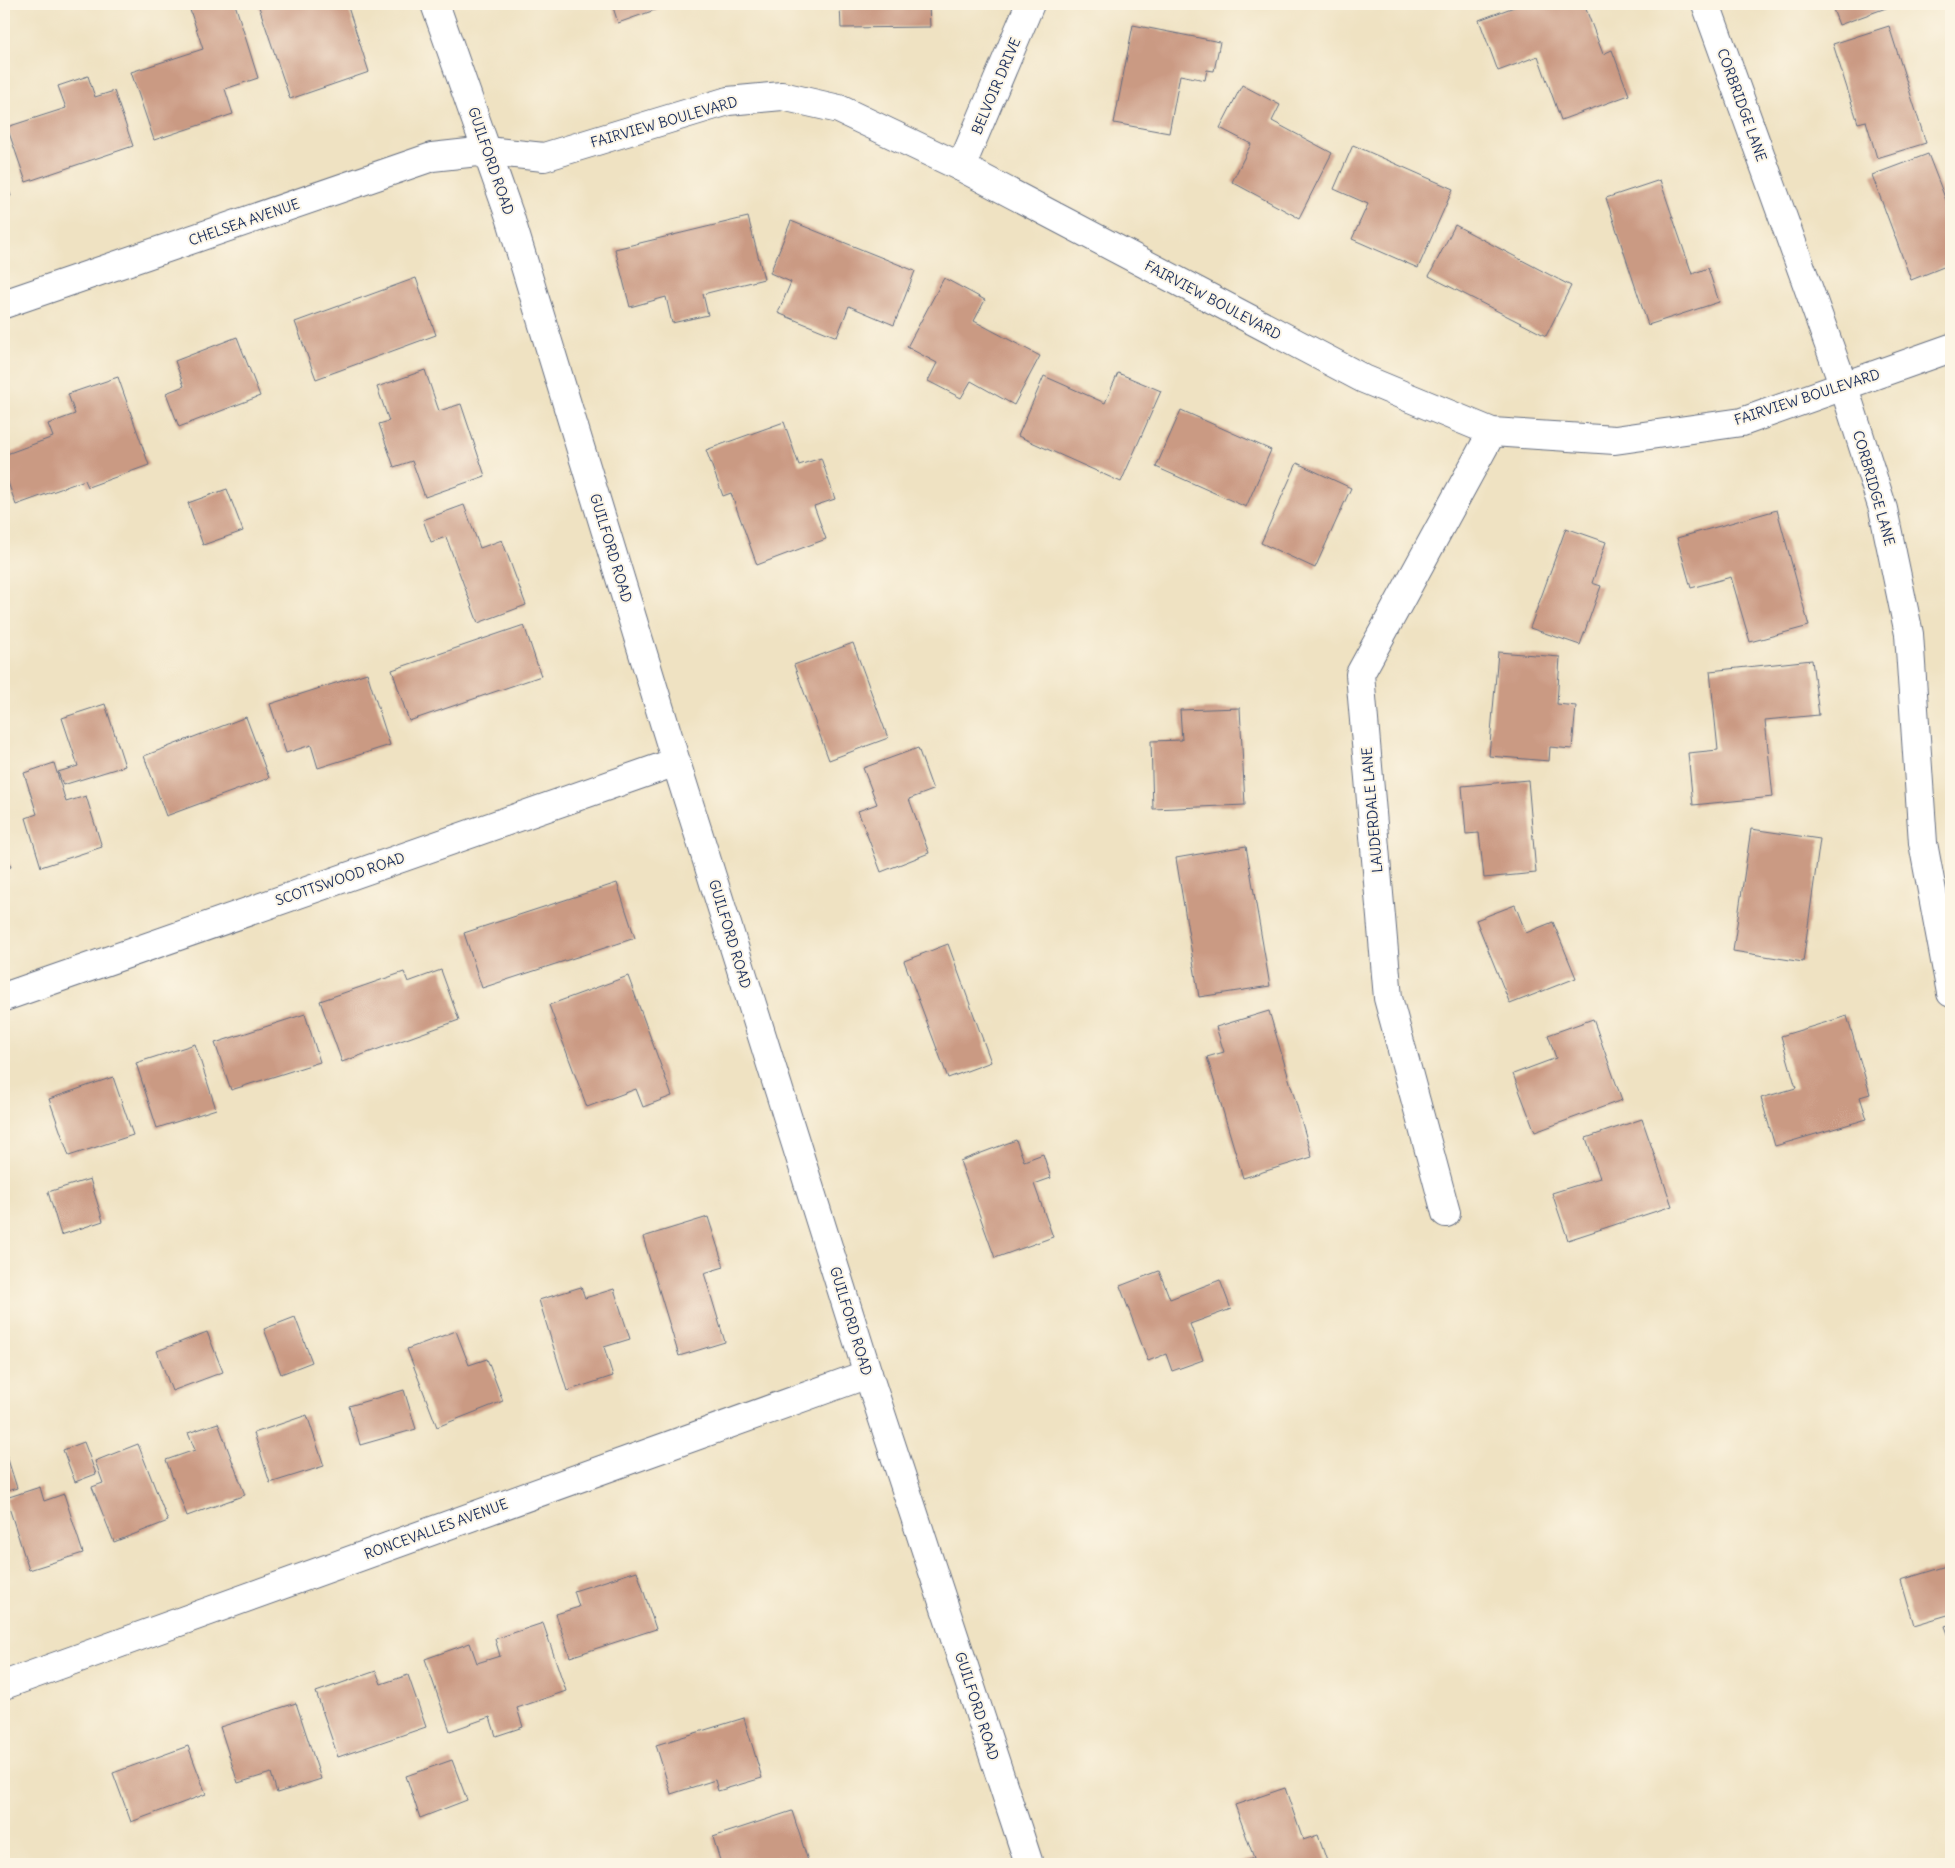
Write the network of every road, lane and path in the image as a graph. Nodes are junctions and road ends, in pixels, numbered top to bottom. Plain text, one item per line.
1 (435, 4) edge
2 (1030, 4) edge
3 (1706, 4) edge
4 (487, 151) junction
5 (961, 168) junction
6 (4, 304) edge
7 (1951, 348) edge
8 (1844, 387) junction
9 (1492, 432) junction
10 (676, 762) junction
11 (1951, 993) edge
12 (4, 997) edge
13 (1446, 1213) dead end
14 (868, 1374) junction
15 (4, 1685) edge
16 (1029, 1864) edge

1 - 4 street, GUILFORD ROAD
2 - 5 street, BELVOIR DRIVE
3 - 8 street, CORBRIDGE LANE
4 - 5 street, FAIRVIEW BOULEVARD
4 - 6 street, CHELSEA AVENUE
4 - 10 street, GUILFORD ROAD
5 - 9 street, FAIRVIEW BOULEVARD
7 - 8 street, FAIRVIEW BOULEVARD
8 - 9 street, FAIRVIEW BOULEVARD
8 - 11 street, CORBRIDGE LANE
9 - 13 street, LAUDERDALE LANE
10 - 12 street, SCOTTSWOOD ROAD
10 - 14 street, GUILFORD ROAD
14 - 15 street, RONCEVALLES AVENUE
14 - 16 street, GUILFORD ROAD

